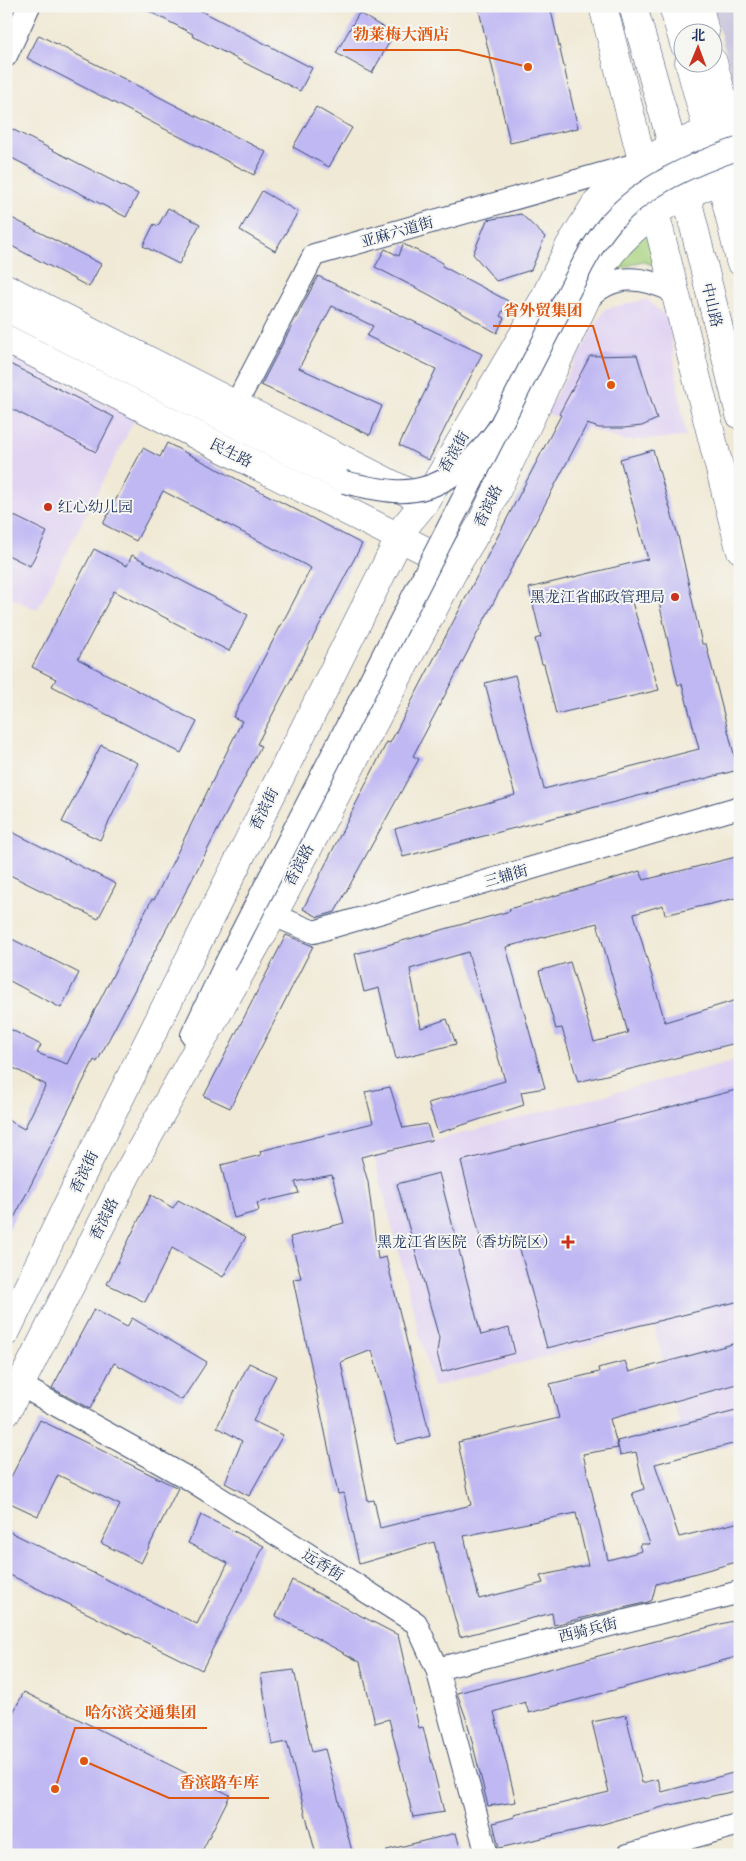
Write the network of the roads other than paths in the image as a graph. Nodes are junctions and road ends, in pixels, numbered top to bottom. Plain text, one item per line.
1 (29, 6) edge
2 (603, 6) edge
3 (633, 6) edge
4 (673, 6) edge
5 (699, 6) edge
6 (678, 22) edge
7 (703, 22) edge
8 (6, 56) edge
9 (694, 72) edge
10 (715, 72) edge
11 (729, 132) edge
12 (673, 146) junction
13 (740, 161) edge
14 (642, 163) junction
15 (730, 178) edge
16 (686, 194) junction
17 (655, 212) junction
18 (740, 261) edge
19 (6, 288) edge
20 (674, 292) junction
21 (580, 310) junction
22 (6, 311) edge
23 (6, 339) edge
24 (236, 404) junction
25 (740, 415) edge
26 (499, 428) junction
27 (425, 502) junction
28 (399, 538) junction
29 (739, 538) edge
30 (456, 566) junction
31 (740, 807) edge
32 (273, 915) junction
33 (127, 1174) junction
34 (6, 1332) edge
35 (20, 1385) junction
36 (6, 1413) edge
37 (740, 1592) edge
38 (437, 1669) junction
39 (740, 1824) edge
40 (487, 1855) edge
41 (628, 1855) edge

1 - 8 street
2 - 14 main road
3 - 12 main road
4 - 6 main road
5 - 7 main road
9 - 11 main road
10 - 11 main road
11 - 12 main road, 香滨街
11 - 13 main road
11 - 15 main road
11 - 26 street, bridge
12 - 14 main road, 香滨街
12 - 16 main road, 中山路
14 - 17 main road
14 - 24 street, 亚麻六道街
14 - 27 main road, 香滨街
15 - 16 main road, 香滨路
15 - 18 main road
16 - 17 main road, 香滨路
16 - 25 main road, 中山路
17 - 20 main road
17 - 21 main road, 香滨路
19 - 24 main road
20 - 21 street
20 - 29 main road
21 - 30 main road, 香滨路
22 - 26 street, bridge
23 - 28 main road, 民生路
24 - 27 main road
26 - 33 street, bridge
27 - 28 main road, 香滨街
28 - 30 main road, 民生路
28 - 34 main road, 香滨街
30 - 32 main road, 香滨路
31 - 32 street, 三辅街
32 - 33 main road, 香滨路
33 - 35 main road, 香滨路
35 - 36 main road, 香滨路
35 - 38 street, 远香街
37 - 38 street, 西骑兵街
38 - 40 street, 远香街
39 - 41 street

